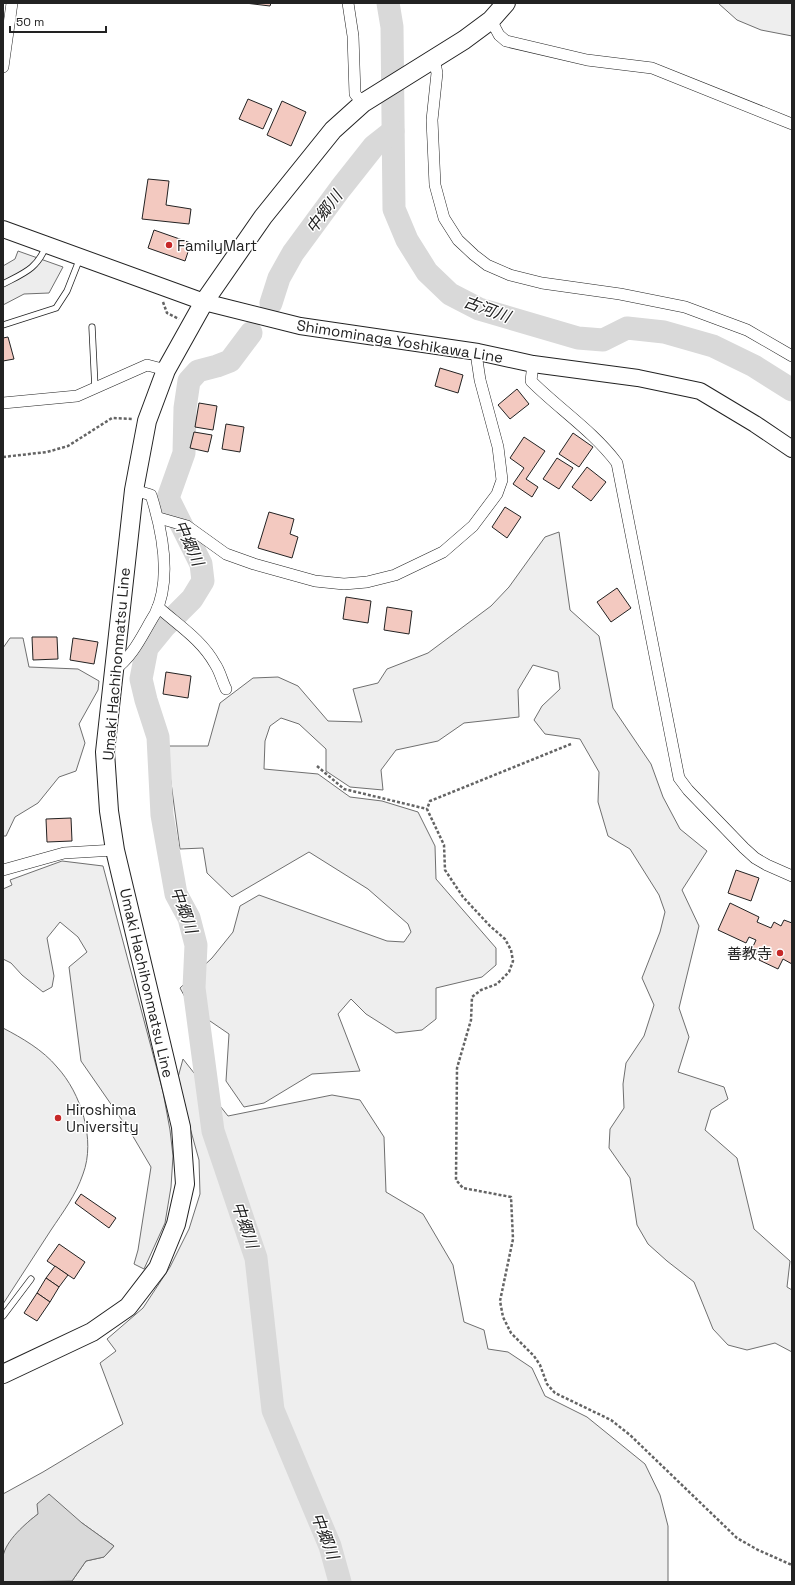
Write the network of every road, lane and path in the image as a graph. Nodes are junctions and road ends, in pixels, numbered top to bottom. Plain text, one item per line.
1 (12, 3) edge
2 (348, 3) edge
3 (506, 3) edge
4 (491, 20) junction
5 (431, 61) junction
6 (3, 67) edge
7 (363, 103) junction
8 (792, 124) edge
9 (3, 230) edge
10 (46, 245) junction
11 (80, 257) junction
12 (3, 284) edge
13 (204, 302) junction
14 (3, 325) edge
15 (92, 327) dead end
16 (478, 352) junction
17 (792, 356) edge
18 (533, 364) junction
19 (166, 370) junction
20 (95, 388) junction
21 (3, 403) edge
22 (147, 421) junction
23 (792, 449) edge
24 (3, 458) edge
25 (134, 490) junction
26 (159, 518) junction
27 (158, 607) junction
28 (114, 670) junction
29 (226, 689) dead end
30 (571, 744) dead end
31 (317, 766) dead end
32 (427, 808) junction
33 (115, 850) junction
34 (3, 870) edge
35 (792, 876) edge
36 (31, 1279) dead end
37 (3, 1316) edge
38 (3, 1374) edge
39 (792, 1565) edge

1 - 6 street
2 - 7 street
3 - 4 main road, Umaki Hachihonmatsu Line
4 - 5 main road, Umaki Hachihonmatsu Line
4 - 8 street
5 - 7 main road, Umaki Hachihonmatsu Line
5 - 17 street
7 - 13 main road, Umaki Hachihonmatsu Line
9 - 10 main road, Shimominaga Yoshikawa Line
10 - 11 main road, Shimominaga Yoshikawa Line
10 - 12 lane
11 - 13 main road, Shimominaga Yoshikawa Line
11 - 14 lane
13 - 16 main road, Shimominaga Yoshikawa Line
13 - 19 main road, Umaki Hachihonmatsu Line
15 - 20 lane
16 - 18 main road, Shimominaga Yoshikawa Line
16 - 26 street
18 - 23 main road, Shimominaga Yoshikawa Line
18 - 35 street
19 - 20 street
19 - 22 main road, Umaki Hachihonmatsu Line
20 - 21 street
22 - 24 path
22 - 25 main road, Umaki Hachihonmatsu Line
25 - 26 street
25 - 28 main road, Umaki Hachihonmatsu Line
26 - 27 street
27 - 28 street
27 - 29 street
28 - 33 main road, Umaki Hachihonmatsu Line
30 - 32 path
31 - 32 path
32 - 39 path
33 - 34 street
33 - 38 main road, Umaki Hachihonmatsu Line
36 - 37 lane

